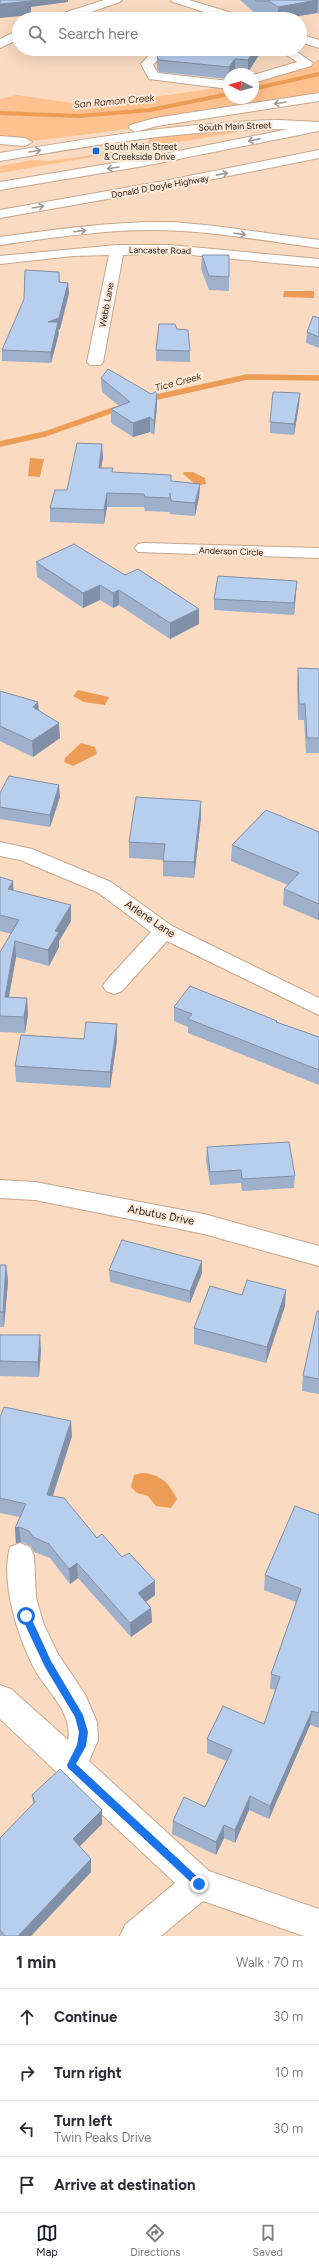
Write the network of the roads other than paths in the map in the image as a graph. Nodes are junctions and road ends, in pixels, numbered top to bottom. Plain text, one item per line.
1 (116, 0) edge
2 (177, 0) edge
3 (84, 12) edge
4 (216, 12) edge
5 (12, 38) edge
6 (307, 40) edge
7 (0, 44) edge
8 (319, 44) edge
9 (155, 56) edge
10 (296, 56) edge
11 (259, 78) edge
12 (223, 84) edge
13 (319, 97) edge
14 (319, 127) edge
15 (135, 128) junction
16 (151, 132) junction
17 (0, 140) edge
18 (25, 142) junction
19 (0, 146) edge
20 (319, 154) edge
21 (0, 157) edge
22 (0, 186) edge
23 (0, 214) edge
24 (0, 241) edge
25 (319, 244) edge
26 (117, 249) junction
27 (0, 260) edge
28 (319, 263) edge
29 (95, 362) dead end
30 (144, 548) dead end
31 (319, 553) edge
32 (0, 849) edge
33 (164, 931) junction
34 (114, 986) dead end
35 (319, 1007) edge
36 (0, 1190) edge
37 (319, 1256) edge
38 (20, 1556) dead end
39 (0, 1699) edge
40 (71, 1765) junction
41 (199, 1884) junction
42 (319, 1925) edge
43 (136, 1936) edge

1 - 3 main road
2 - 4 main road
5 - 7 main road
6 - 8 main road
9 - 12 main road
10 - 11 main road
13 -> 15 main road
14 - 16 main road, South Main Street
14 -> 22 main road
15 - 16 main road, South Main Street
15 - 18 main road, South Main Street
21 -> 16 main road, South Main Street
17 - 18 main road
18 - 19 main road, South Main Street
23 -> 20 main road, Donald D Doyle Highway
24 -> 25 main road
26 - 27 main road, Lancaster Road
26 - 28 main road, Lancaster Road
26 - 29 main road, Webb Lane
30 - 31 main road, Anderson Circle
32 - 33 main road, Arlene Lane
33 - 34 main road
33 - 35 main road, Arlene Lane
36 - 37 main road, Arbutus Drive
38 - 40 main road
39 - 40 main road
40 - 41 main road
41 - 42 main road
41 - 43 main road

